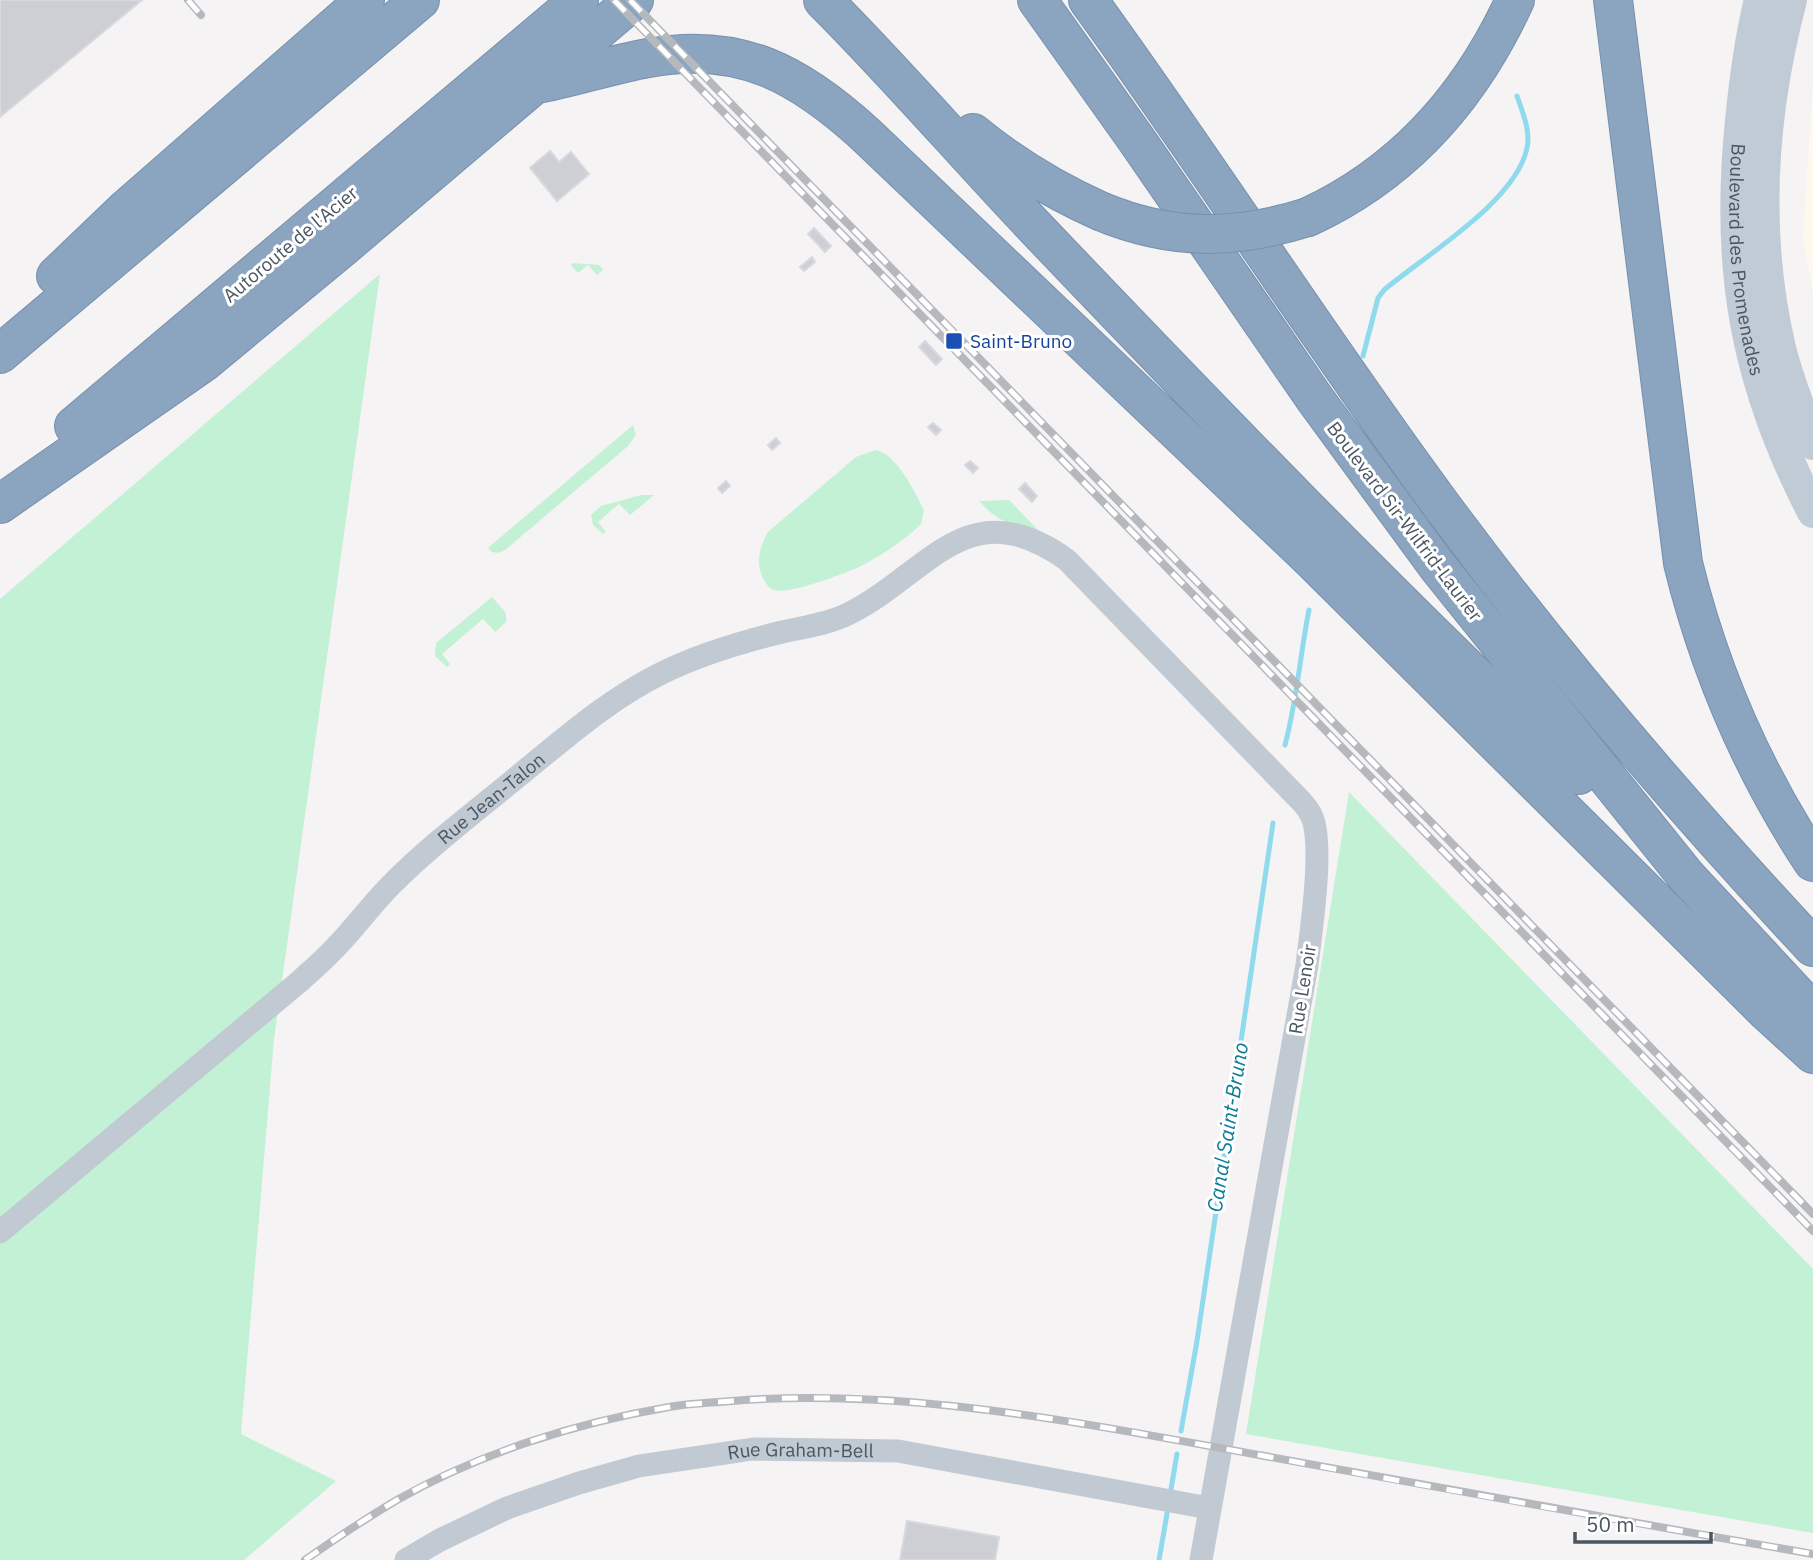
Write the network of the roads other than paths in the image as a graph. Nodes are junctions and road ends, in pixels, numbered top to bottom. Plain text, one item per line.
1 (365, 0) edge
2 (420, 0) edge
3 (579, 0) edge
4 (634, 0) edge
5 (823, 0) edge
6 (1037, 0) edge
7 (1088, 0) edge
8 (1515, 0) edge
9 (1613, 0) edge
10 (1760, 0) edge
11 (1791, 0) edge
12 (877, 53) junction
13 (533, 85) junction
14 (0, 330) edge
15 (0, 354) edge
16 (1813, 444) edge
17 (0, 488) edge
18 (0, 505) edge
19 (1813, 512) edge
20 (1068, 560) joint
21 (1813, 862) edge
22 (1687, 877) junction
23 (1813, 947) edge
24 (1813, 1012) edge
25 (1813, 1054) edge
26 (0, 1232) edge
27 (1209, 1508) junction
28 (407, 1560) edge
29 (1201, 1560) edge

1 - 14 highway
2 - 15 highway
3 - 17 highway, Autoroute de l'Acier
4 - 13 highway
5 - 12 highway
6 - 22 highway, Boulevard Sir-Wilfrid-Laurier
7 - 23 highway, Boulevard Sir-Wilfrid-Laurier
8 - 12 highway, bridge
9 - 21 highway
10 - 19 street, Boulevard des Promenades
11 - 16 street, Boulevard des Promenades
12 - 22 highway
13 - 18 highway
13 - 25 highway
20 - 26 street, Rue Jean-Talon
20 - 27 street, Rue Lenoir
22 - 24 highway, Boulevard Sir-Wilfrid-Laurier
27 - 28 street, Rue Graham-Bell
27 - 29 street, Rue Lenoir

